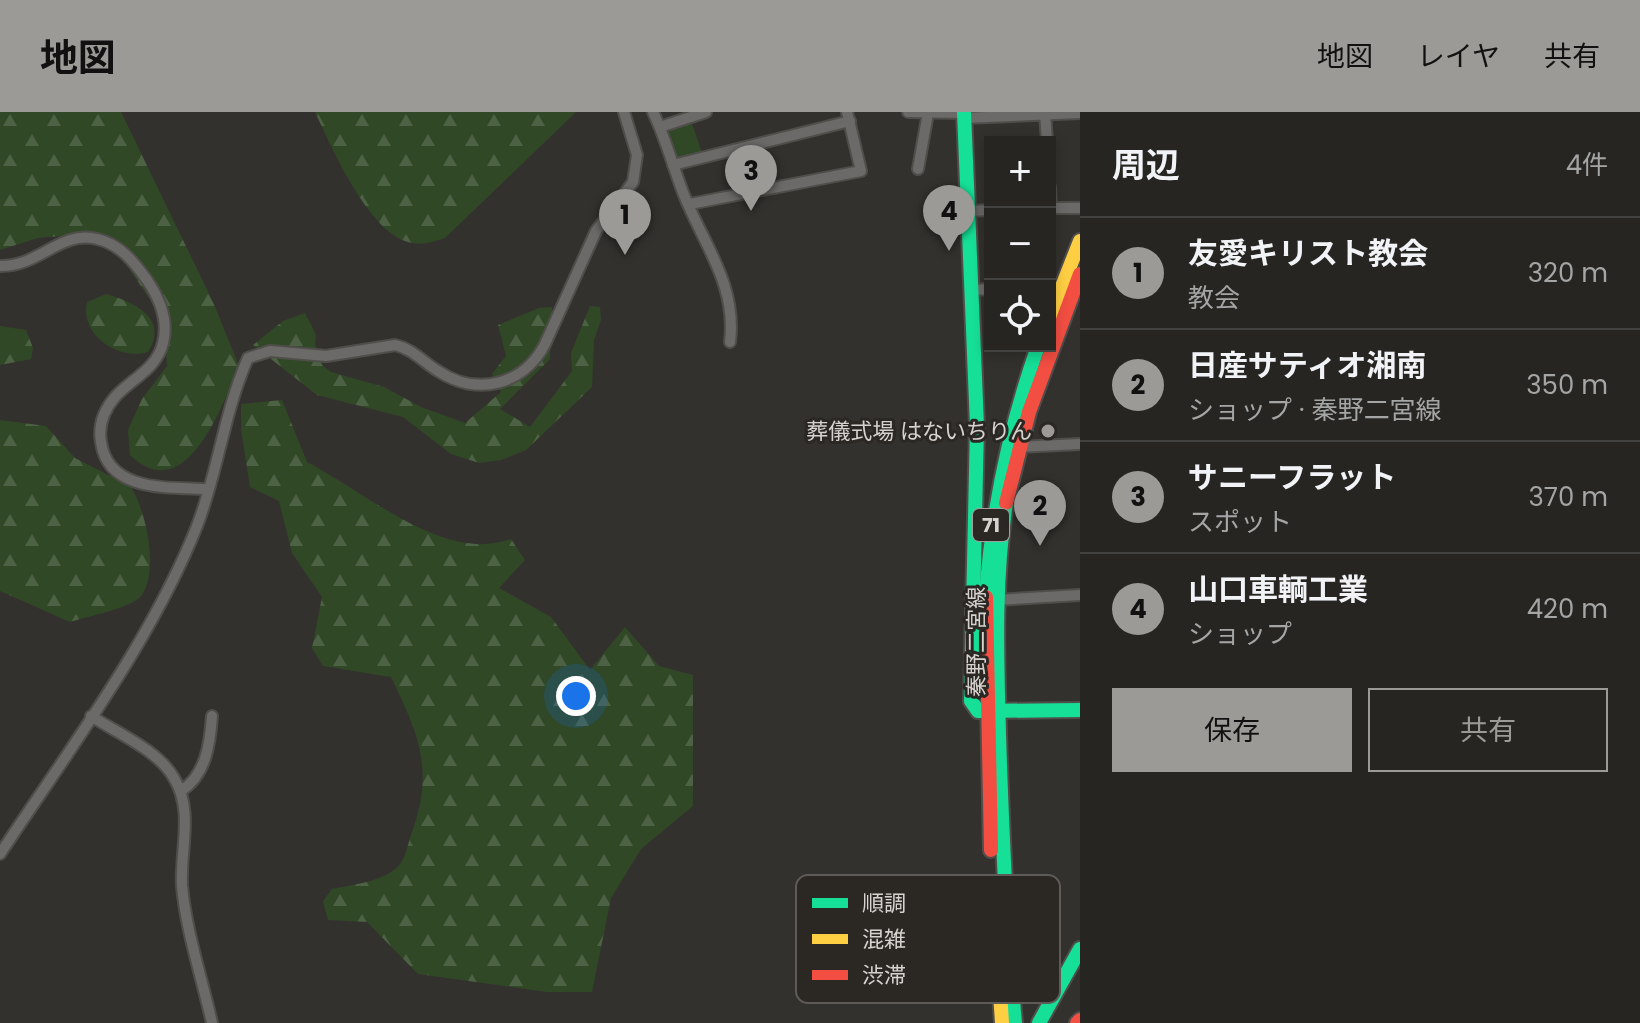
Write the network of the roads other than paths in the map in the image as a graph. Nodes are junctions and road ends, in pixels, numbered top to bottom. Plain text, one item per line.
1 (624, 112) edge
2 (653, 112) edge
3 (706, 112) edge
4 (908, 112) edge
5 (928, 113) edge
6 (1045, 113) edge
7 (1080, 113) edge
8 (964, 114) edge
9 (848, 116) edge
10 (660, 127) junction
11 (1047, 136) edge
12 (673, 165) junction
13 (918, 169) dead end
14 (690, 204) junction
15 (1056, 208) edge
16 (1080, 208) edge
17 (984, 210) edge
18 (969, 211) junction
19 (1080, 241) edge
20 (0, 266) edge
21 (1070, 282) edge
22 (984, 289) edge
23 (973, 290) junction
24 (1056, 306) edge
25 (730, 342) dead end
26 (1036, 352) edge
27 (1080, 444) edge
28 (1018, 447) junction
29 (207, 489) junction
30 (1080, 595) edge
31 (996, 600) junction
32 (1080, 710) edge
33 (992, 711) junction
34 (91, 716) junction
35 (212, 716) dead end
36 (181, 791) junction
37 (0, 854) edge
38 (997, 875) edge
39 (1003, 875) edge
40 (1080, 949) edge
41 (1060, 985) edge
42 (1001, 1003) edge
43 (1013, 1003) edge
44 (1050, 1003) edge
45 (212, 1023) edge
46 (1002, 1023) edge
47 (1015, 1023) edge
48 (1039, 1023) edge

1 - 29 street
2 - 10 street
3 - 10 street
4 - 5 street
5 - 8 street
5 - 13 street
6 - 7 street
6 - 8 street
6 - 11 street
8 - 18 main road
9 - 12 street
9 - 14 street
10 - 12 street
12 - 14 street
14 - 25 street
15 - 16 street
17 - 18 street
18 - 23 main road
19 - 21 main road, 秦野二宮線 / 71
20 - 29 street
21 - 24 main road, 秦野二宮線 / 71
21 - 28 main road, 秦野二宮線 / 71
22 - 23 street
23 - 33 main road
26 - 33 main road, 秦野二宮線 / 71
27 - 28 street
28 - 31 main road, 秦野二宮線 / 71
29 - 34 street
30 - 31 street
31 - 33 main road, 秦野二宮線 / 71
32 - 33 main road
33 - 38 main road, 秦野二宮線 / 71
33 - 39 main road, 秦野二宮線 / 71
34 - 36 street
34 - 37 street
35 - 36 street
36 - 45 street
40 - 41 main road
42 - 46 main road, 秦野二宮線 / 71
43 - 47 main road, 秦野二宮線 / 71
44 - 48 main road

